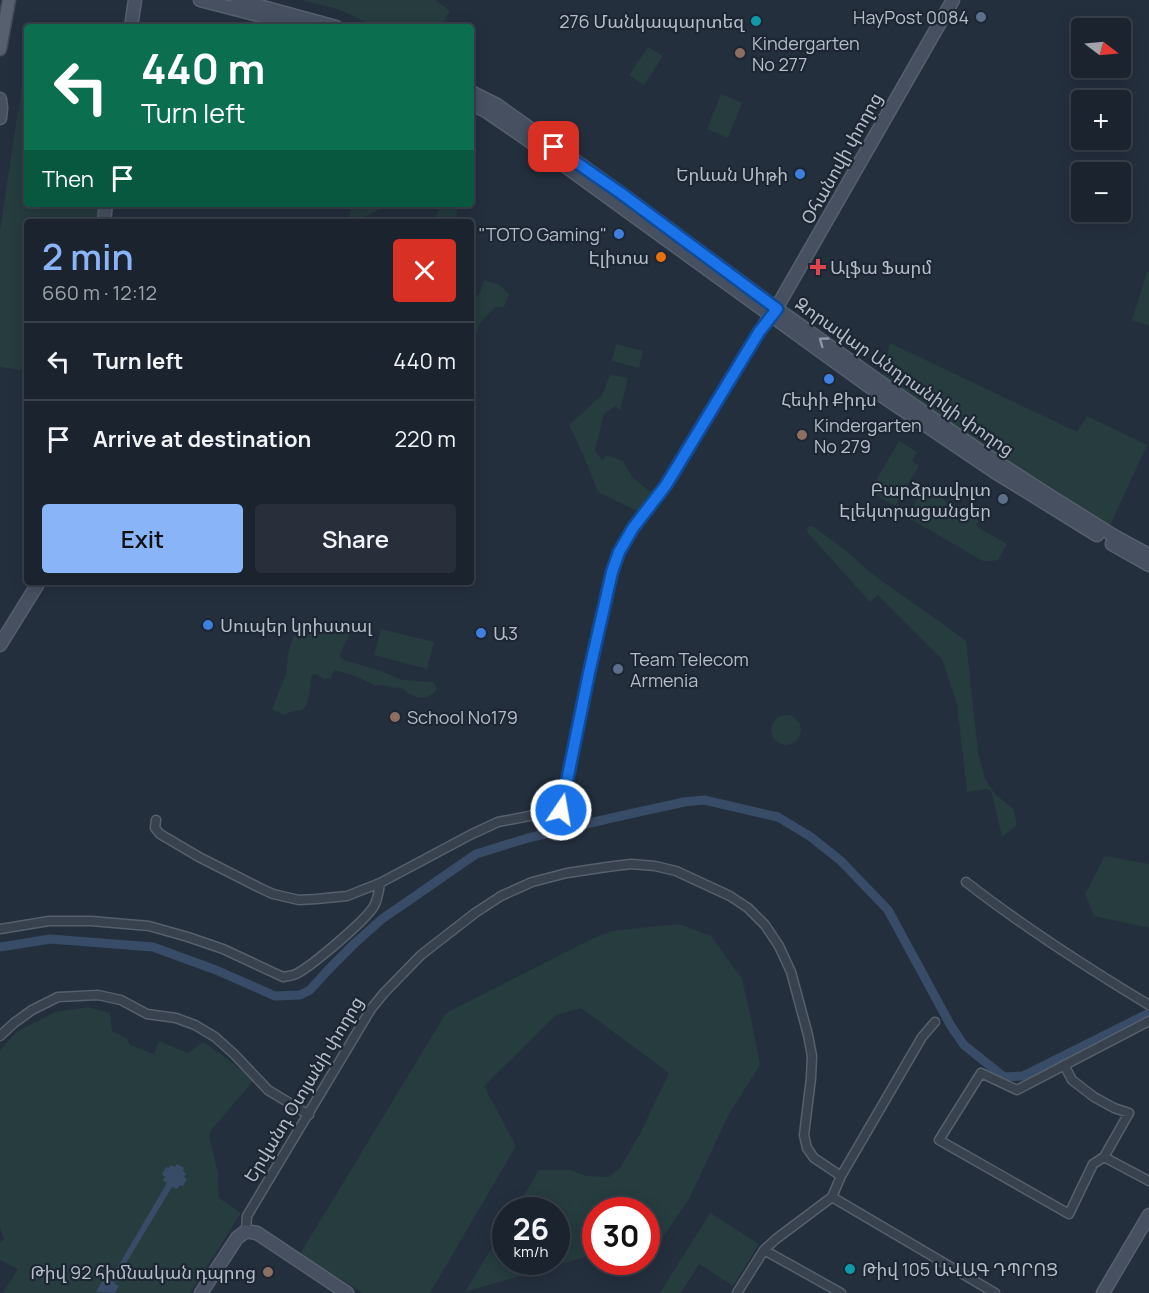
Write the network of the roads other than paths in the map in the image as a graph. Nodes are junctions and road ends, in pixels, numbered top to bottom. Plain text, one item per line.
1 (9, 0) edge
2 (135, 0) edge
3 (200, 0) edge
4 (237, 0) edge
5 (947, 0) edge
6 (953, 0) edge
7 (131, 24) edge
8 (293, 24) edge
9 (325, 24) edge
10 (0, 49) edge
11 (474, 94) edge
12 (0, 99) edge
13 (474, 105) edge
14 (0, 118) edge
15 (772, 311) junction
16 (1112, 539) junction
17 (1149, 555) edge
18 (1149, 565) edge
19 (37, 585) edge
20 (0, 645) edge
21 (156, 820) dead end
22 (966, 882) dead end
23 (380, 883) junction
24 (0, 929) edge
25 (1147, 1003) edge
26 (1149, 1021) edge
27 (935, 1022) dead end
28 (0, 1036) edge
29 (1064, 1065) junction
30 (309, 1115) junction
31 (1104, 1157) junction
32 (841, 1176) junction
33 (1149, 1181) edge
34 (832, 1197) junction
35 (1149, 1215) edge
36 (246, 1231) junction
37 (764, 1250) junction
38 (201, 1293) edge
39 (347, 1293) edge
40 (737, 1293) edge
41 (841, 1293) edge
42 (995, 1293) edge
43 (1103, 1293) edge

1 - 10 main road
2 - 7 main road
3 - 8 main road
4 - 9 main road
5 - 15 main road, Օհանովի փողոց
6 - 15 main road, Օհանովի փողոց
11 - 15 main road, Զորավար Անդրանիկի փողոց
12 - 14 main road
13 - 15 main road, Զորավար Անդրանիկի փողոց
15 - 16 main road, Զորավար Անդրանիկի փողոց
15 - 23 street, Օհանովի փողոց
16 - 17 main road, Զորավար Անդրանիկի փողոց
16 - 18 main road, Զորավար Անդրանիկի փողոց
19 - 20 main road
21 - 23 street, Օհանովի փողոց
22 - 25 street
23 - 24 street
26 - 29 street
27 - 32 street
28 - 30 street
29 - 31 street
29 - 31 street
30 - 32 street, Երվանդ Օտյանի փողոց
30 - 36 street, Երվանդ Օտյանի փողոց
31 - 33 street
32 - 34 street
34 - 37 street
34 - 42 street
35 - 43 main road
36 - 38 main road, Երվանդ Օտյանի փողոց
36 - 39 main road
37 - 40 street
37 - 41 street

